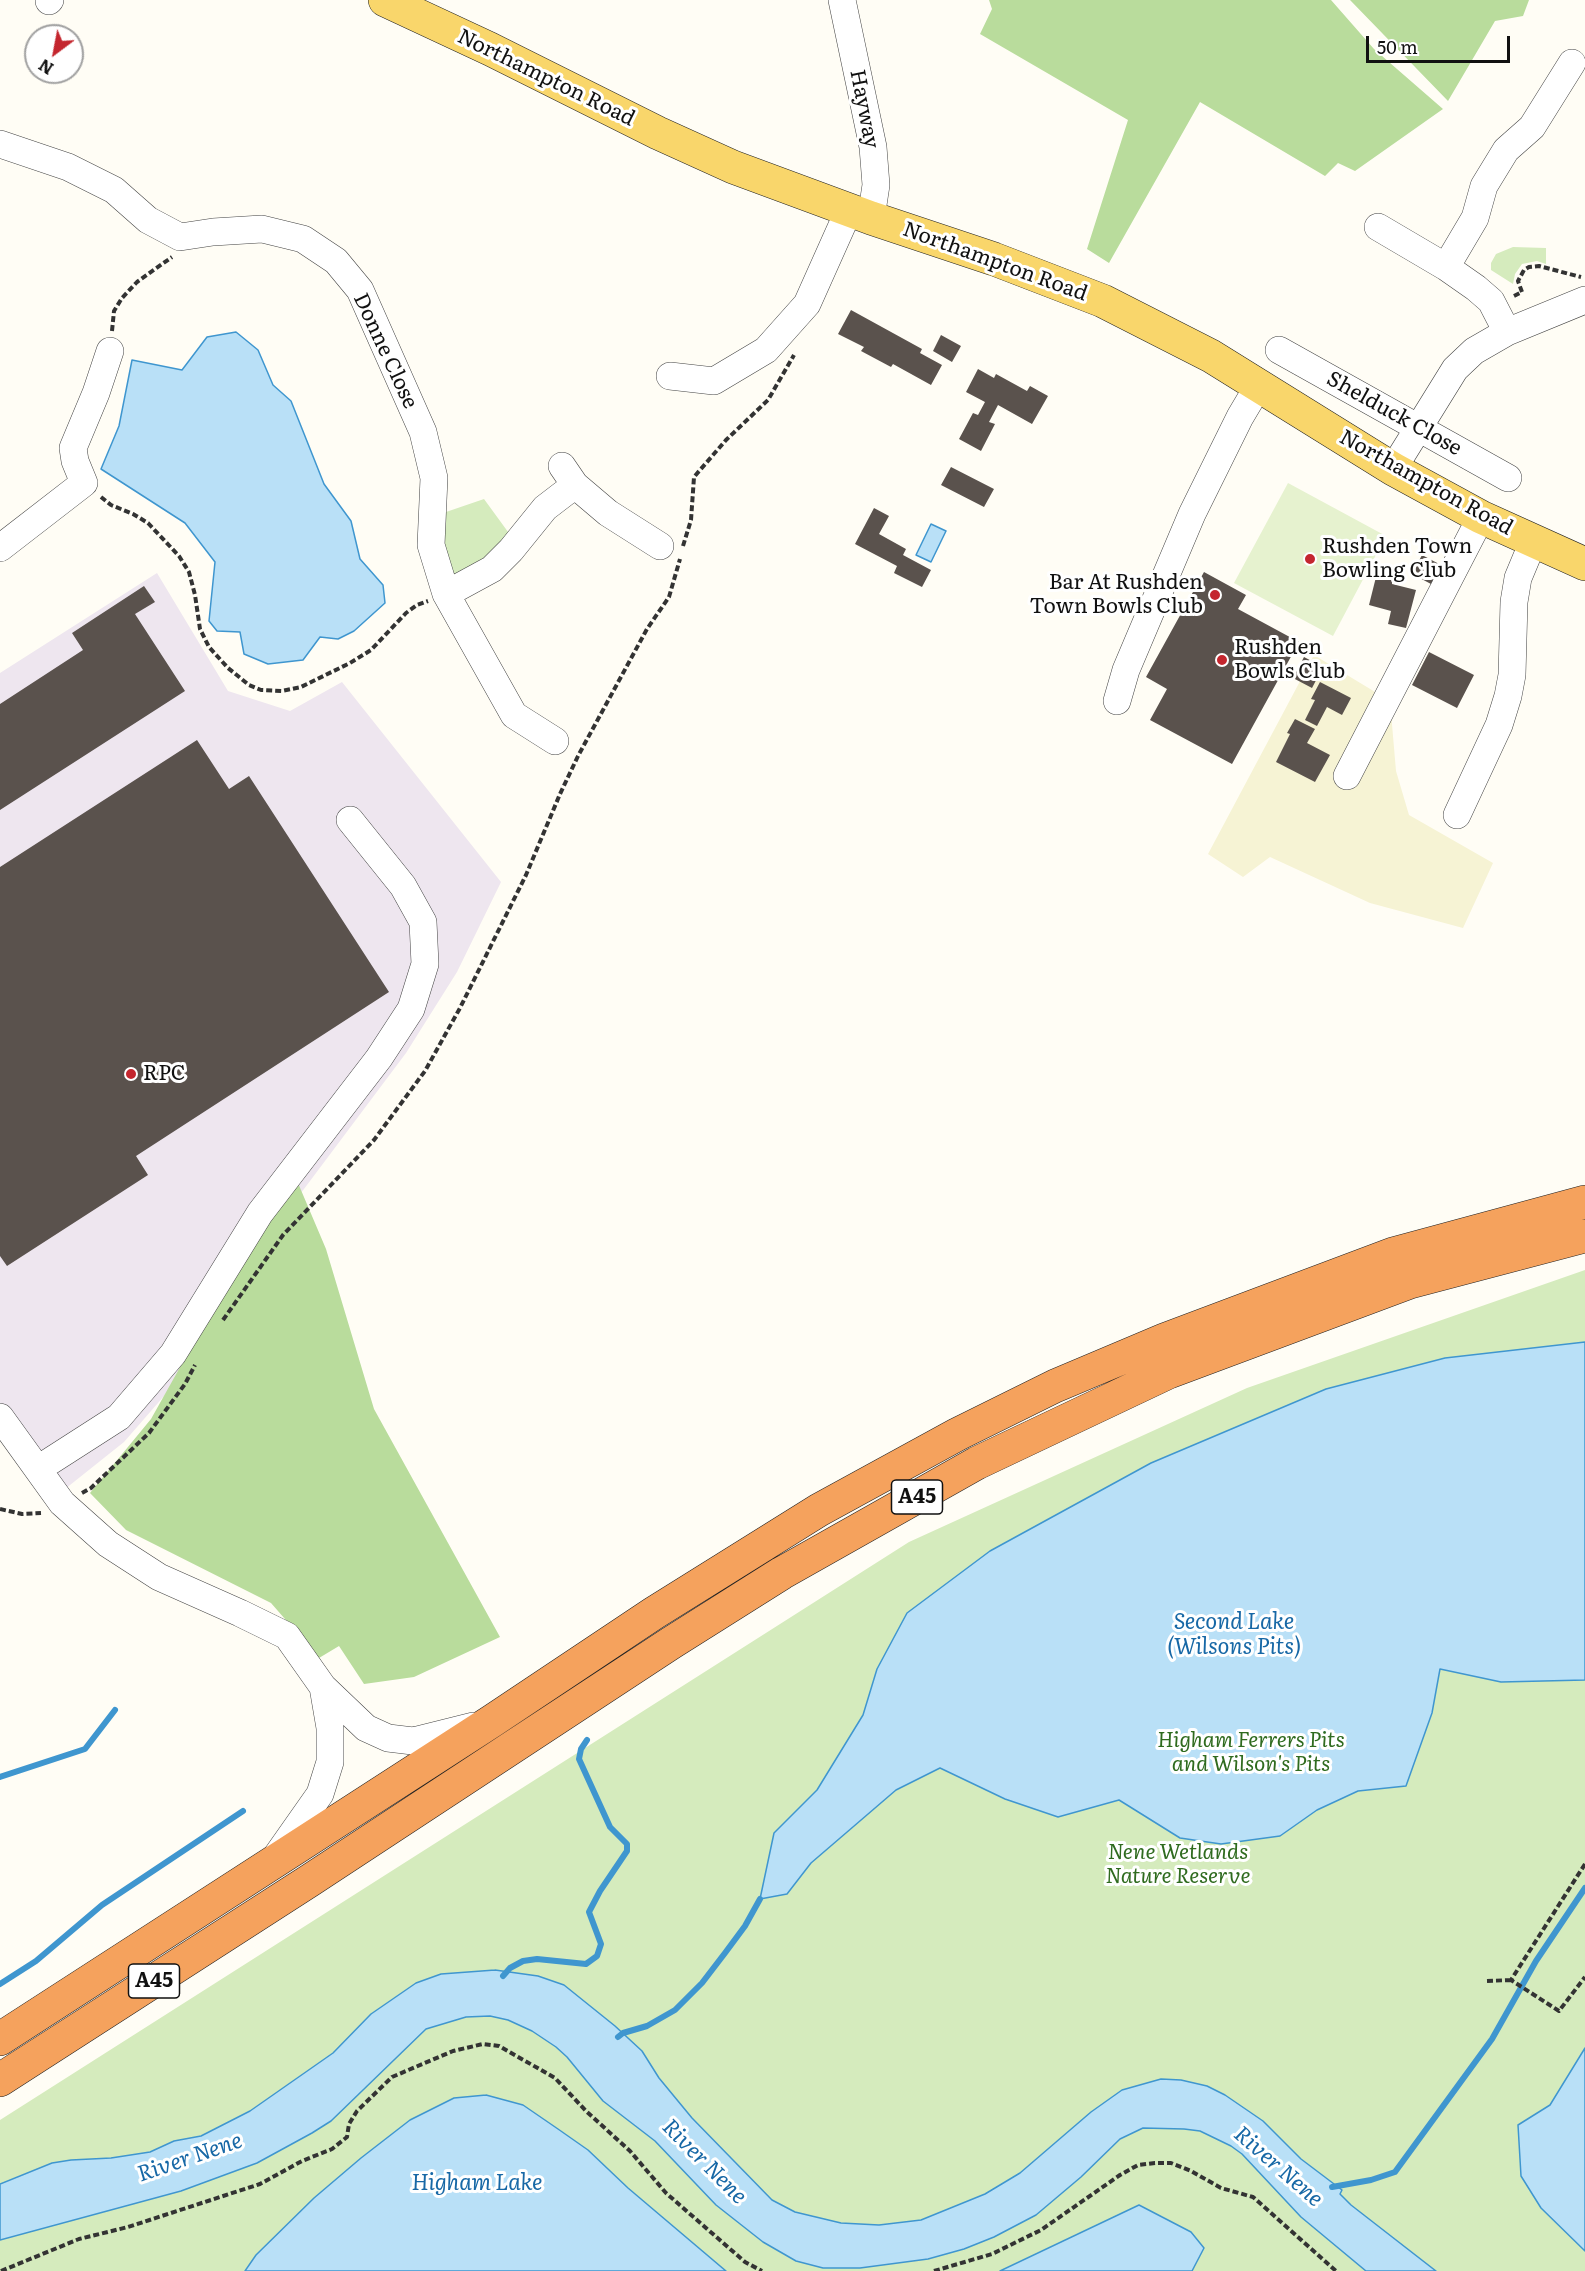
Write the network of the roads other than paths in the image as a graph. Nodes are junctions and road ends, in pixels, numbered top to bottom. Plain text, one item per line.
1 (385, 0) edge
2 (842, 0) edge
3 (1572, 63) dead end
4 (0, 144) edge
5 (860, 214) junction
6 (1378, 227) dead end
7 (1446, 267) junction
8 (1584, 299) edge
9 (1507, 332) junction
10 (1279, 350) dead end
11 (110, 351) road end
12 (670, 376) dead end
13 (1259, 385) junction
14 (1419, 427) junction
15 (1393, 469) junction
16 (1508, 478) dead end
17 (1481, 518) junction
18 (1533, 542) junction
19 (660, 546) dead end
20 (0, 548) edge
21 (1585, 564) edge
22 (446, 594) junction
23 (1117, 700) dead end
24 (555, 741) dead end
25 (1347, 776) dead end
26 (1457, 815) dead end
27 (350, 820) dead end
28 (1585, 1202) edge
29 (1585, 1236) edge
30 (0, 1417) edge
31 (38, 1469) junction
32 (324, 1687) junction
33 (492, 1721) junction
34 (269, 1866) junction
35 (0, 2039) edge
36 (0, 2080) edge

1 - 5 main road, Northampton Road
2 - 5 street, Hayway
3 - 7 street
4 - 22 street, Donne Close
5 - 12 street, Hayway
5 - 13 main road, Northampton Road
6 - 7 street
7 - 9 street
8 - 9 street
9 - 14 street
10 - 14 street, Shelduck Close
11 - 20 street
13 - 15 main road, Northampton Road
13 - 23 street
14 - 15 street
14 - 16 street, Shelduck Close
15 - 17 main road, Northampton Road
17 - 18 main road, Northampton Road
17 - 25 street
18 - 21 main road, Northampton Road
18 - 26 street
19 - 22 street
22 - 24 street, Donne Close
27 - 31 street
28 - 33 highway, A45
29 - 36 highway, A45
30 - 31 street
31 - 32 street
32 - 33 street
32 - 34 street
33 - 34 highway, A45
34 - 35 highway, A45

